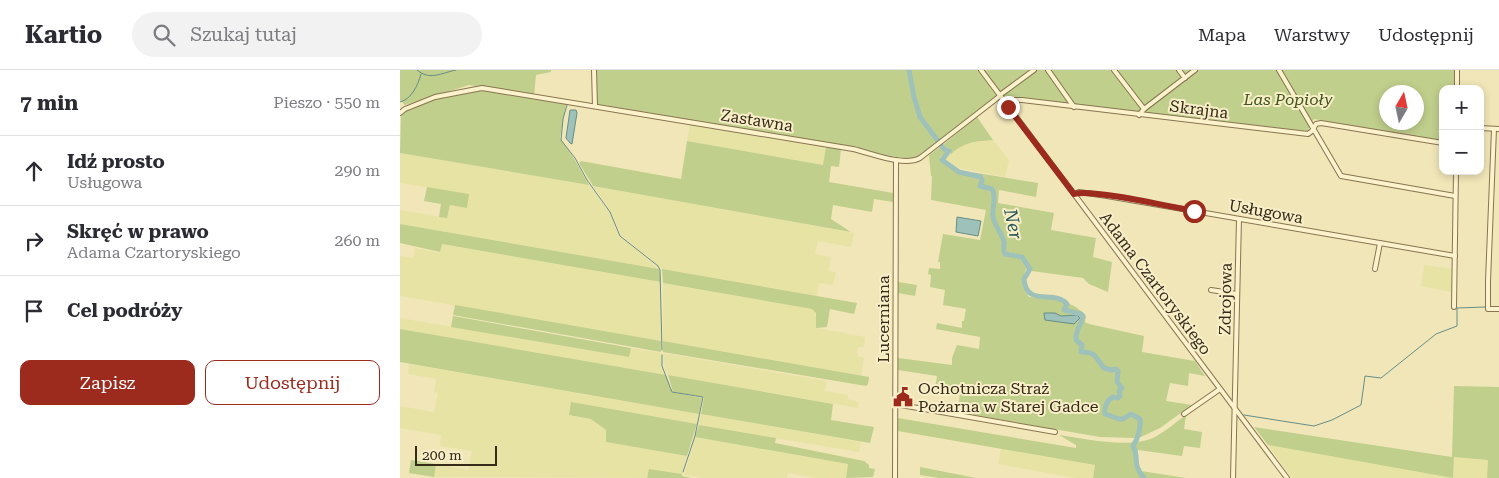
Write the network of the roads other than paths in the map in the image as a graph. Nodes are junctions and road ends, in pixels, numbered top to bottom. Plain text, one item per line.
1 (594, 70) edge
2 (981, 70) edge
3 (1034, 70) edge
4 (1048, 70) edge
5 (1114, 70) edge
6 (1179, 70) edge
7 (1195, 70) edge
8 (1279, 70) edge
9 (1457, 70) edge
10 (1185, 78) junction
11 (1457, 85) edge
12 (1000, 96) junction
13 (1005, 103) junction
14 (595, 106) junction
15 (1074, 106) junction
16 (1144, 109) junction
17 (400, 113) edge
18 (1139, 115) junction
19 (1147, 116) junction
20 (1313, 128) junction
21 (1484, 128) edge
22 (1494, 129) junction
23 (1499, 129) edge
24 (1439, 142) edge
25 (896, 160) junction
26 (1456, 175) edge
27 (1074, 194) junction
28 (1455, 196) junction
29 (1239, 219) junction
30 (1380, 243) junction
31 (1455, 256) junction
32 (1375, 269) dead end
33 (1211, 290) dead end
34 (1237, 294) junction
35 (1454, 308) dead end
36 (1499, 309) edge
37 (1220, 389) junction
38 (895, 404) junction
39 (1234, 408) junction
40 (1184, 414) dead end
41 (1055, 432) dead end
42 (895, 478) edge
43 (1233, 478) edge
44 (1287, 478) edge

1 - 14 street
2 - 12 street, Adama Czartoryskiego
3 - 12 street, Zastawna
4 - 15 street
5 - 16 street
6 - 10 street
7 - 10 street
8 - 20 street
9 - 11 street
10 - 16 street
12 - 13 street, Adama Czartoryskiego
12 - 25 street, Zastawna
13 - 15 street, Skrajna
13 - 27 street, Adama Czartoryskiego
14 - 17 street, Zastawna
14 - 25 street, Zastawna
15 - 18 street, Skrajna
16 - 18 street
16 - 19 street
18 - 19 street, Skrajna
19 - 20 street, Skrajna
20 - 24 street, Skrajna
20 - 28 street
21 - 22 street
22 - 23 street
22 - 36 street
25 - 38 street, Lucerniana
26 - 28 street
27 - 29 street, Usługowa
27 - 37 street, Adama Czartoryskiego
28 - 31 street
29 - 30 street, Usługowa
29 - 34 street, Zdrojowa
30 - 31 street, Usługowa
30 - 32 street
31 - 35 street
33 - 34 street
34 - 39 street, Zdrojowa
37 - 39 street, Adama Czartoryskiego
37 - 40 street
38 - 41 street
38 - 42 street, Lucerniana
39 - 43 street, Zdrojowa
39 - 44 street, Adama Czartoryskiego

